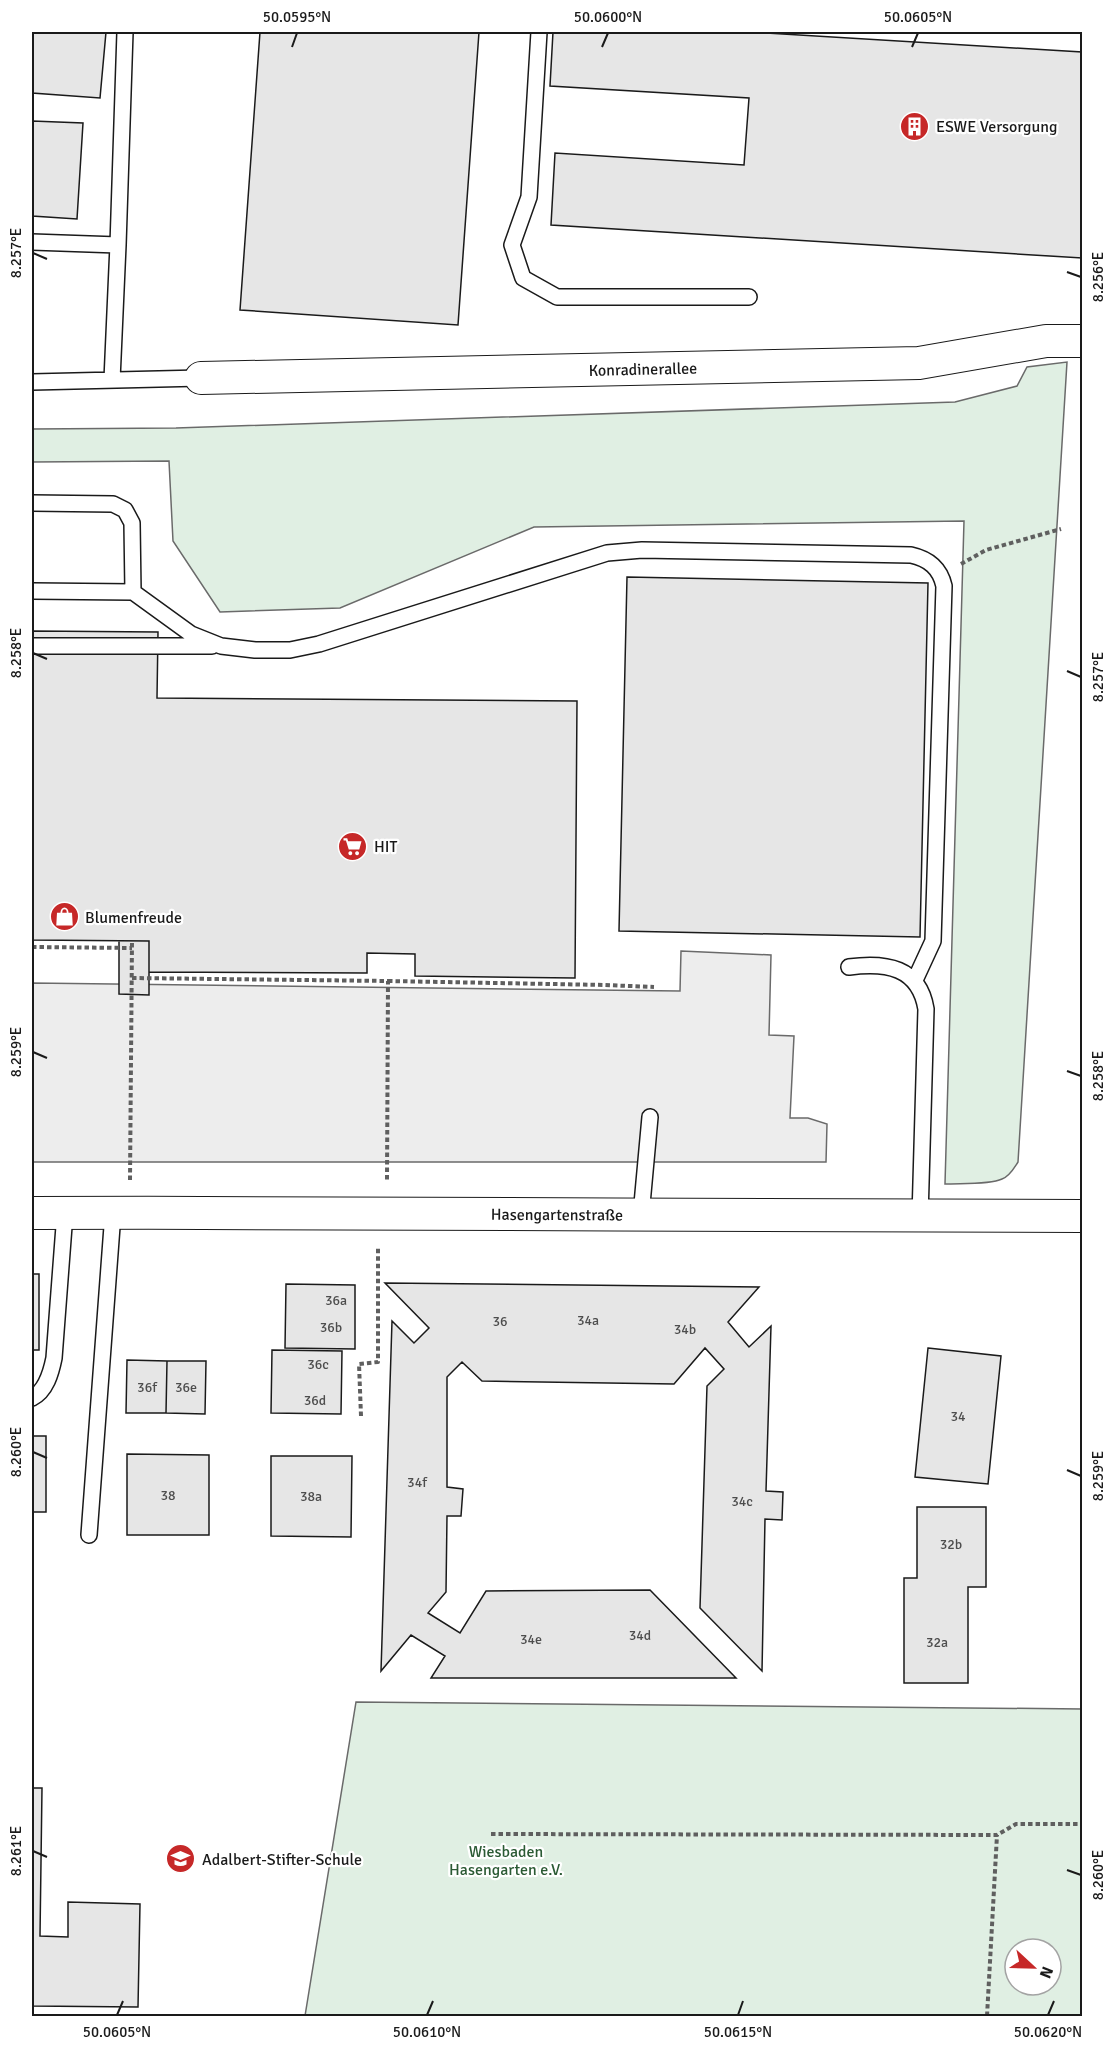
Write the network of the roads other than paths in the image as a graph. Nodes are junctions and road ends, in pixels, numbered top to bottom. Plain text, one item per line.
1 (125, 32) edge
2 (539, 32) edge
3 (32, 242) edge
4 (118, 245) junction
5 (749, 297) dead end
6 (1083, 341) edge
7 (201, 378) joint
8 (112, 380) junction
9 (32, 382) edge
10 (32, 503) edge
11 (32, 591) edge
12 (133, 592) junction
13 (32, 646) edge
14 (221, 646) junction
15 (849, 967) dead end
16 (915, 980) junction
17 (650, 1117) dead end
18 (32, 1213) edge
19 (65, 1213) junction
20 (121, 1213) junction
21 (641, 1215) junction
22 (1083, 1216) edge
23 (920, 1217) junction
24 (32, 1398) edge
25 (89, 1534) dead end

1 - 4 lane
2 - 5 lane
3 - 4 lane
4 - 8 lane
6 - 7 street, Konradinerallee
7 - 8 lane
8 - 9 lane
10 - 12 lane
11 - 12 lane
12 - 14 lane
13 - 14 lane
14 - 16 lane
15 - 16 lane
16 - 23 lane
17 - 21 lane
18 - 19 street, Hasengartenstraße
19 - 20 street, Hasengartenstraße
19 - 24 lane
20 - 21 street, Hasengartenstraße
20 - 25 lane
21 - 23 street, Hasengartenstraße
22 - 23 street, Hasengartenstraße

